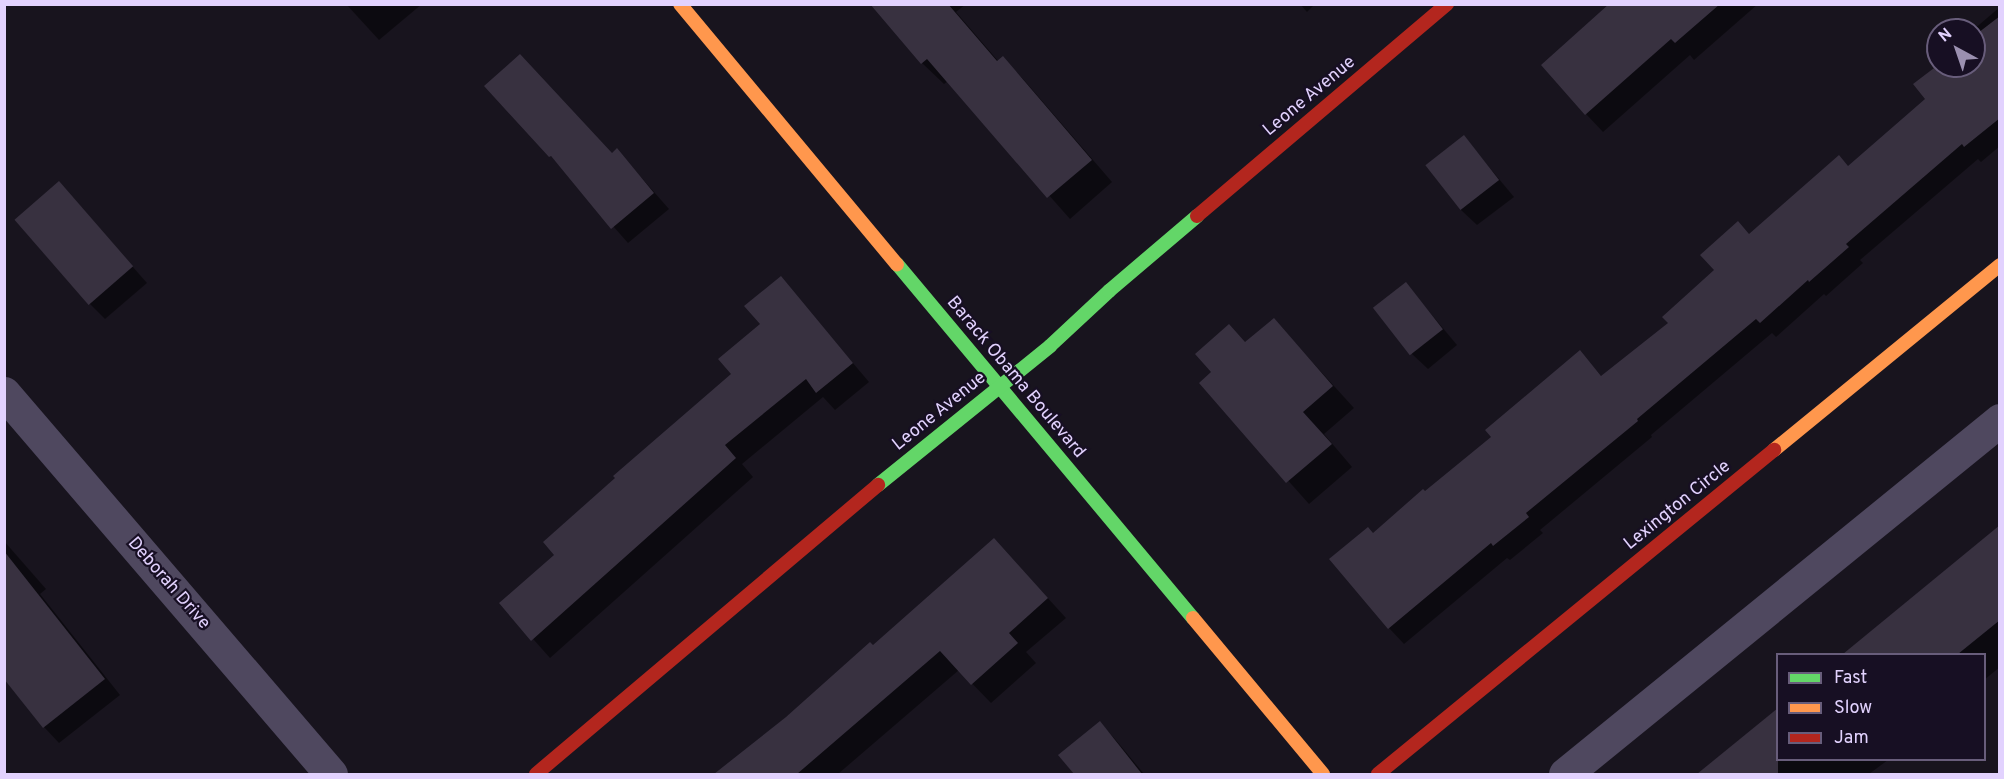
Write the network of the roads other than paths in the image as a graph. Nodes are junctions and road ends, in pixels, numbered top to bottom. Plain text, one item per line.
1 (680, 4) edge
2 (1447, 4) edge
3 (2000, 265) edge
4 (999, 387) junction
5 (4, 393) edge
6 (2000, 420) edge
7 (331, 774) edge
8 (536, 774) edge
9 (1323, 774) edge
10 (1378, 774) edge
11 (1564, 774) edge

1 - 4 street, Barack Obama Boulevard
2 - 4 street, Leone Avenue
3 - 10 street, Lexington Circle
4 - 8 street, Leone Avenue
4 - 9 street, Barack Obama Boulevard
5 - 7 street, Deborah Drive
6 - 11 street

